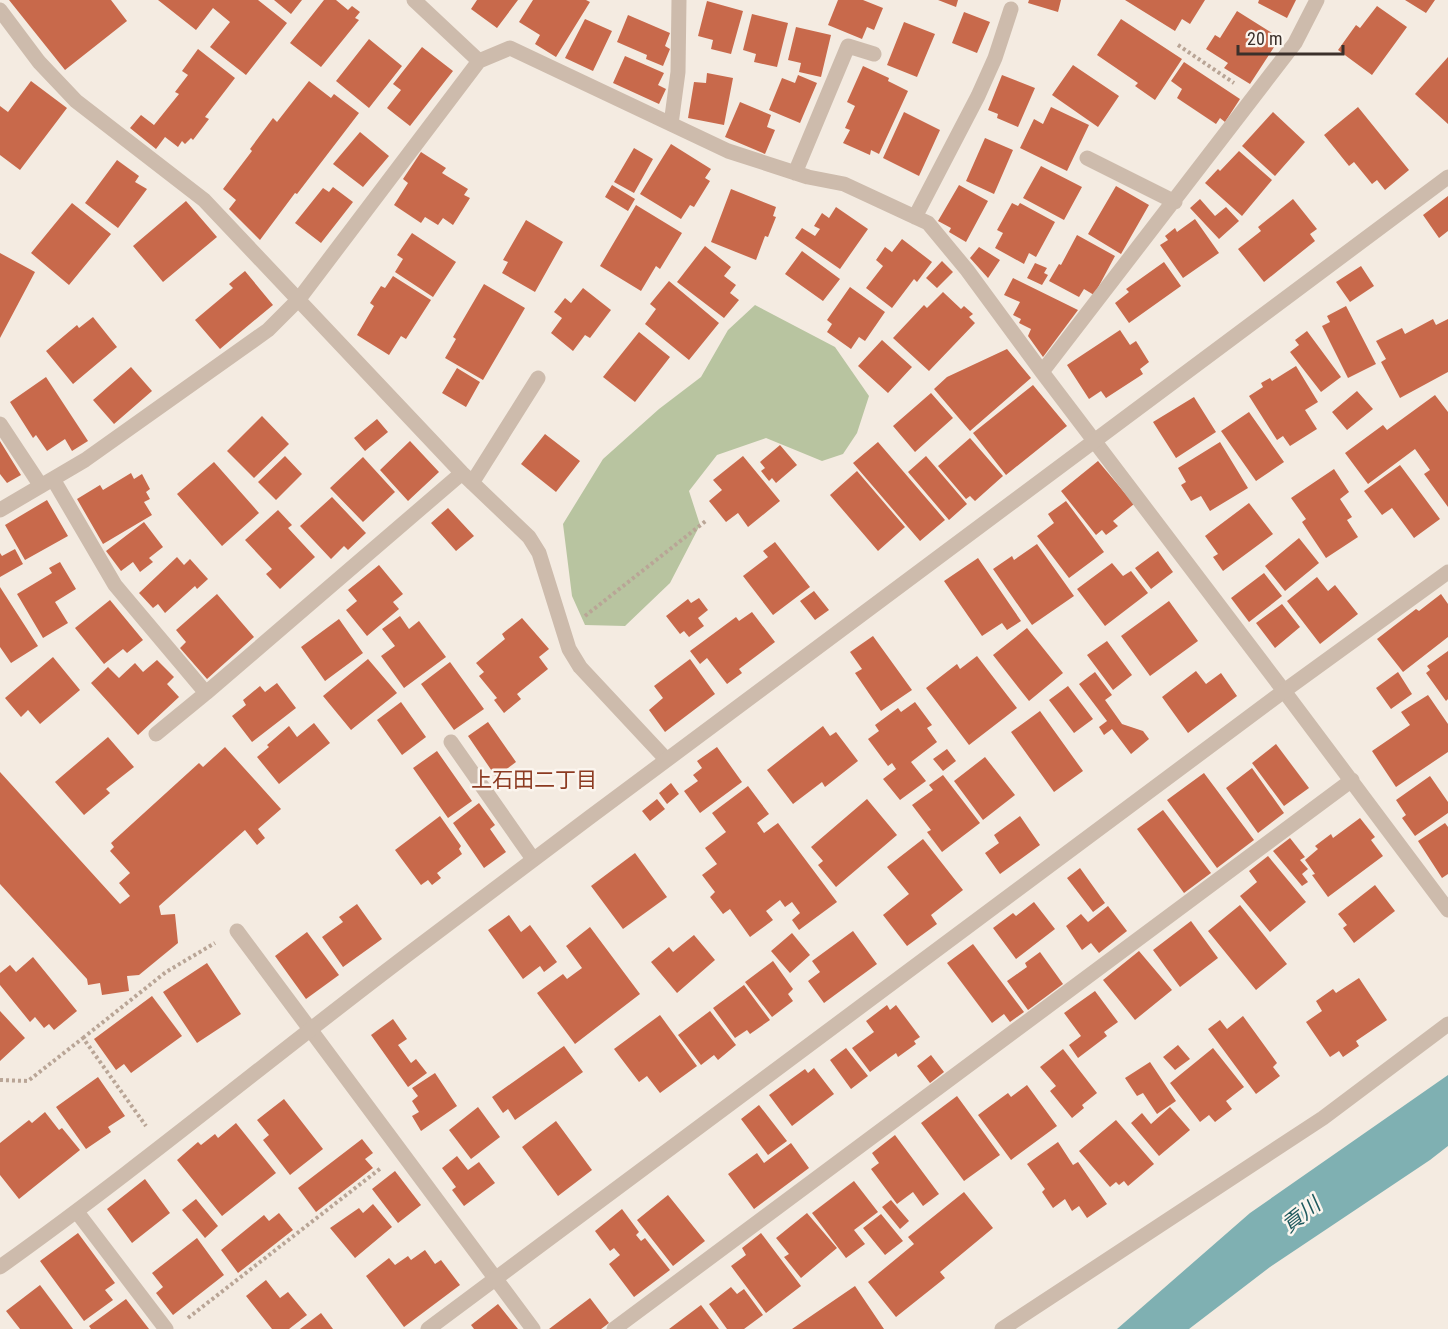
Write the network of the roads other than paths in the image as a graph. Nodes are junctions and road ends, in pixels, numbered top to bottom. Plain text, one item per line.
1 (414, 0) edge
2 (679, 0) edge
3 (1317, 0) edge
4 (1011, 9) dead end
5 (0, 10) edge
6 (874, 54) dead end
7 (479, 61) junction
8 (671, 124) junction
9 (1087, 158) dead end
10 (795, 173) junction
11 (1448, 177) edge
12 (1174, 202) junction
13 (915, 217) junction
14 (299, 299) junction
15 (1042, 372) junction
16 (538, 378) dead end
17 (0, 424) edge
18 (1093, 439) junction
19 (467, 478) junction
20 (47, 482) junction
21 (0, 510) edge
22 (1448, 572) edge
23 (1284, 691) junction
24 (206, 693) junction
25 (156, 734) dead end
26 (451, 742) dead end
27 (666, 759) junction
28 (1352, 780) junction
29 (533, 860) junction
30 (1442, 889) edge
31 (1448, 910) edge
32 (237, 931) road end
33 (1448, 1024) edge
34 (310, 1028) junction
35 (77, 1212) junction
36 (0, 1267) edge
37 (496, 1278) junction
38 (166, 1329) edge
39 (428, 1329) edge
40 (533, 1329) edge
41 (614, 1329) edge
42 (1002, 1329) edge

1 - 7 street
2 - 8 street
3 - 12 street
4 - 13 street
5 - 14 street
6 - 10 street
7 - 8 street
7 - 14 street
8 - 10 street
9 - 12 street
10 - 13 street
11 - 18 street
12 - 15 street
13 - 15 street
14 - 19 street
14 - 20 street
15 - 18 street
16 - 19 street
17 - 20 street
18 - 23 street
18 - 27 street
19 - 24 street
19 - 27 street
20 - 21 street
20 - 24 street
22 - 23 street
23 - 28 street
23 - 37 street
24 - 25 street
26 - 29 street
27 - 29 street
28 - 30 street
28 - 41 street
29 - 34 street
30 - 31 street
32 - 34 street
33 - 42 street
34 - 35 street
34 - 37 street
35 - 36 street
35 - 38 street
37 - 39 street
37 - 40 street

